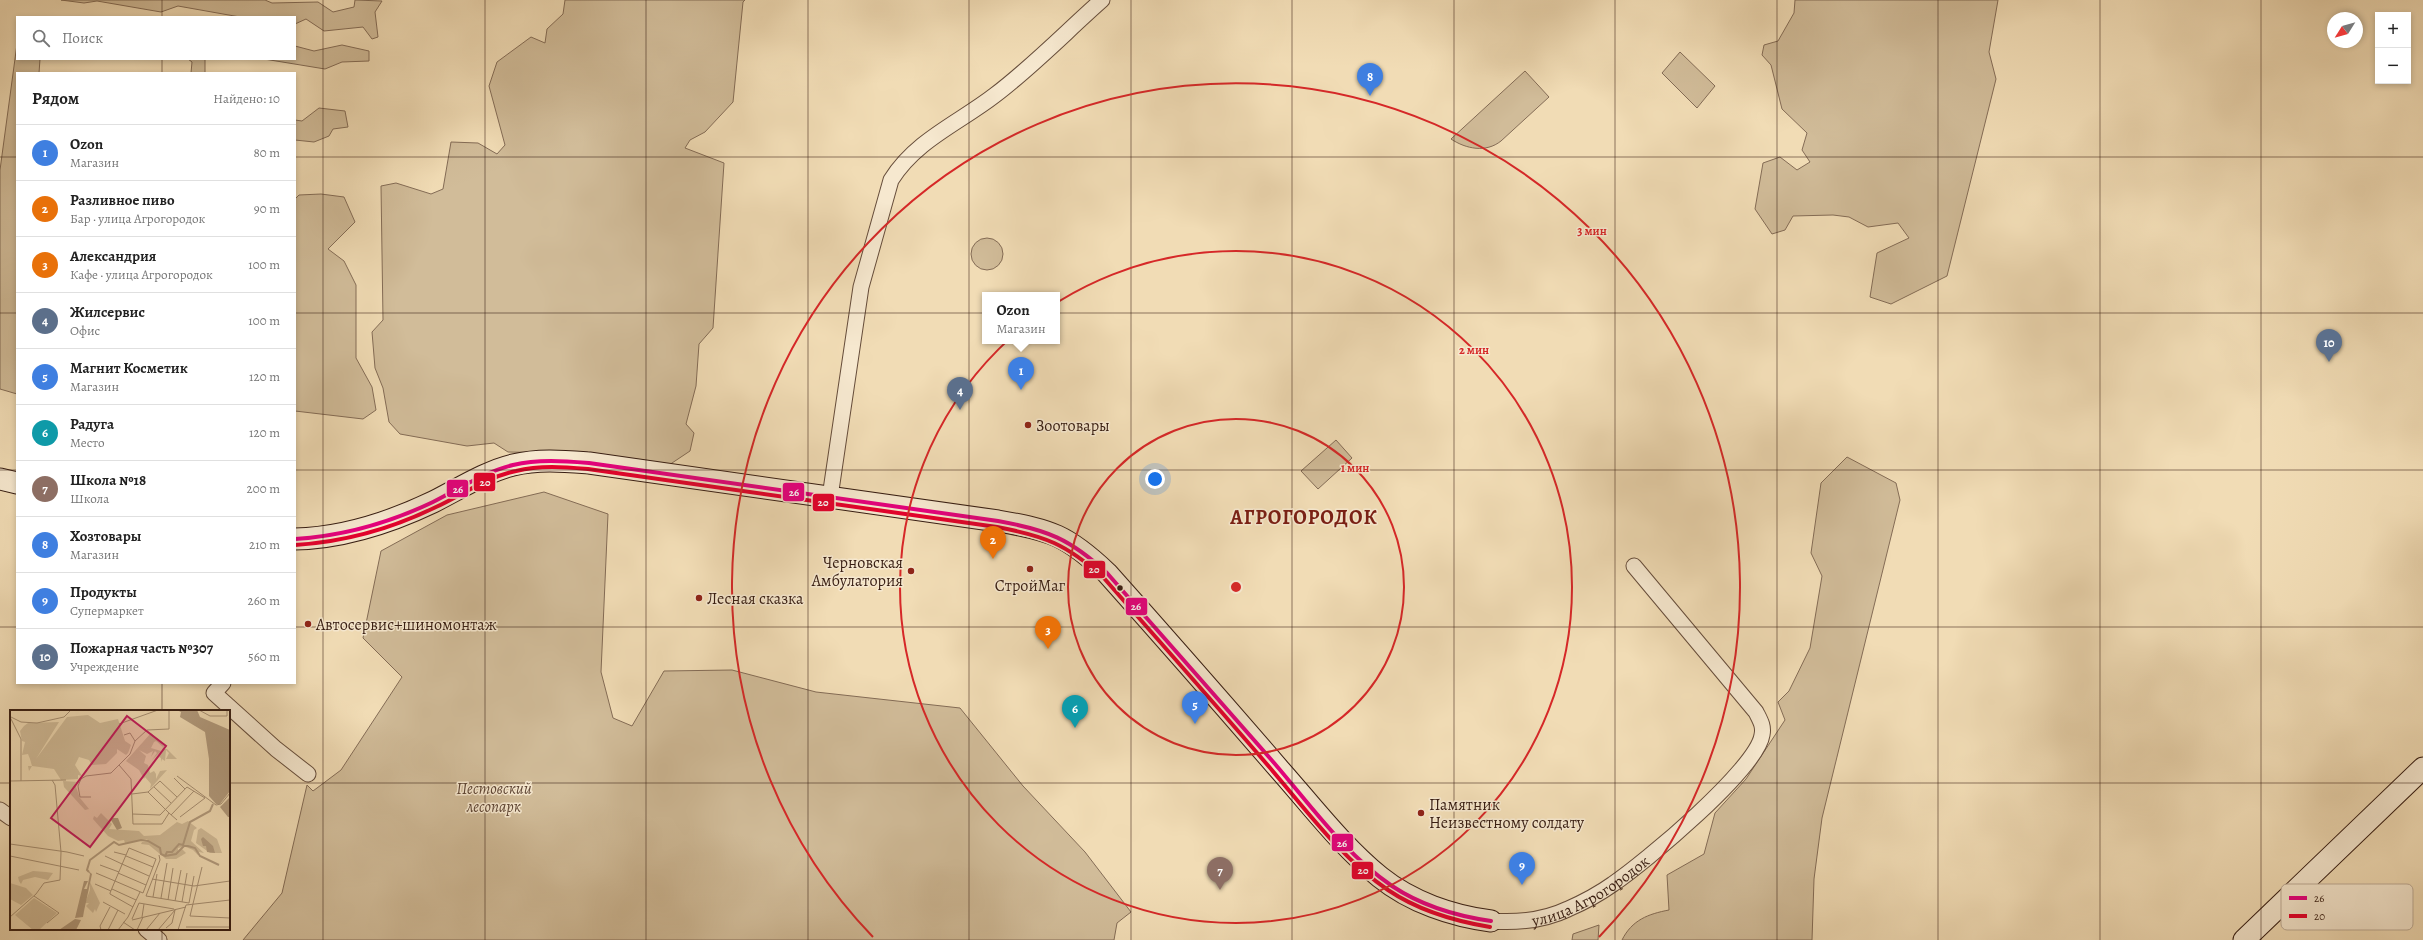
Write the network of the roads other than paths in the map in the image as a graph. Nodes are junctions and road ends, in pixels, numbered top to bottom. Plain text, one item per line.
1 (1102, 0) edge
2 (0, 479) edge
3 (16, 483) edge
4 (830, 497) junction
5 (296, 539) edge
6 (1634, 566) dead end
7 (222, 684) edge
8 (2423, 768) edge
9 (308, 774) dead end
10 (0, 810) edge
11 (10, 817) edge
12 (2302, 884) edge
13 (2281, 904) edge
14 (1491, 921) joint
15 (147, 930) edge
16 (159, 940) edge
17 (2244, 940) edge

1 - 4 street
2 - 3 street
4 - 5 street, улица Агрогородок
4 - 14 street, улица Агрогородок
6 - 14 street, улица Агрогородок
7 - 9 street
8 - 12 street
10 - 11 street
13 - 17 street
15 - 16 street

